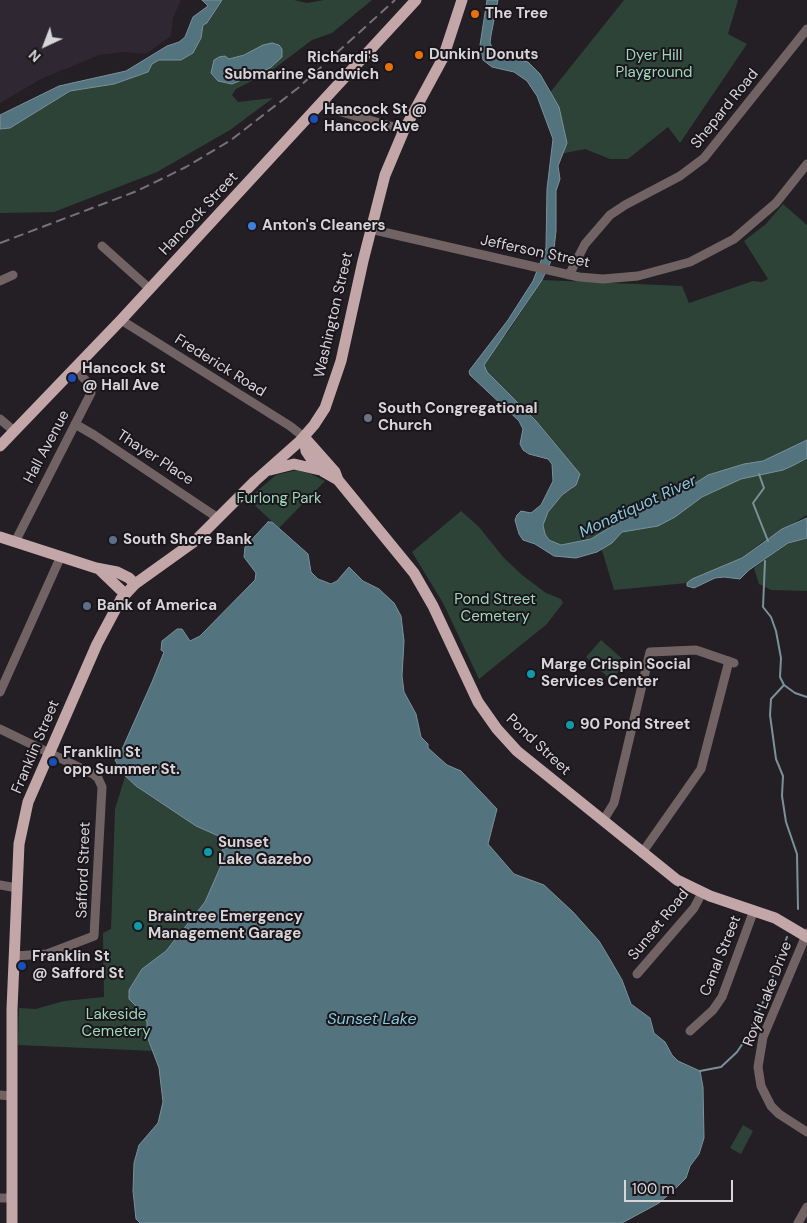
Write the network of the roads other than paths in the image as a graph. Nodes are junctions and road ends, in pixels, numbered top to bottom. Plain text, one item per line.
1 (416, 0) edge
2 (455, 0) edge
3 (462, 0) edge
4 (456, 16) junction
5 (807, 29) edge
6 (324, 102) junction
7 (404, 130) junction
8 (807, 164) edge
9 (370, 229) junction
10 (102, 246) dead end
11 (13, 275) dead end
12 (569, 275) junction
13 (0, 281) edge
14 (150, 289) junction
15 (121, 320) junction
16 (74, 368) junction
17 (0, 419) edge
18 (75, 424) junction
19 (14, 431) junction
20 (304, 437) junction
21 (0, 446) edge
22 (324, 472) junction
23 (260, 476) junction
24 (338, 480) junction
25 (218, 518) junction
26 (0, 538) edge
27 (14, 542) junction
28 (60, 556) junction
29 (96, 568) junction
30 (135, 584) junction
31 (125, 594) junction
32 (0, 692) edge
33 (0, 729) edge
34 (49, 752) junction
35 (603, 821) junction
36 (642, 853) junction
37 (0, 885) edge
38 (17, 888) junction
39 (702, 893) junction
40 (754, 910) junction
41 (807, 935) edge
42 (14, 956) junction
43 (637, 974) dead end
44 (6, 1008) edge
45 (690, 1031) dead end
46 (5, 1095) edge
47 (807, 1132) edge
48 (6, 1198) edge
49 (807, 1206) edge
50 (12, 1223) edge
51 (798, 1223) edge

1 - 6 main road, Hancock Street
2 - 4 main road, Washington Street
3 - 4 main road, Washington Street
4 - 7 main road, Washington Street
5 - 12 street, Shepard Road
6 - 7 street
6 - 14 main road, Hancock Street
7 - 9 main road, Washington Street
8 - 12 street, Jefferson Street
9 - 12 street, Jefferson Street
9 - 20 main road, Washington Street
10 - 14 street
11 - 13 street
14 - 15 main road, Hancock Street
15 - 16 main road, Hancock Street
15 - 20 street, Frederick Road
16 - 18 street, Hall Avenue
16 - 19 main road, Hancock Street
17 - 19 street
18 - 25 street, Thayer Place
18 - 27 street, Hall Avenue
19 - 21 main road, Hancock Street
20 - 22 main road, Pond Street
20 - 23 main road, Washington Street
20 - 24 main road, Pond Street
22 - 23 main road
22 - 24 main road, Pond Street
23 - 25 main road, Washington Street
24 - 35 main road, Pond Street
25 - 30 main road, Washington Street
26 - 27 main road
27 - 28 main road
28 - 29 main road
28 - 32 street
29 - 30 main road
29 - 31 main road
30 - 31 main road, Washington Street
31 - 34 main road, Franklin Street
33 - 34 street
34 - 38 main road, Franklin Street
34 - 42 street, Safford Street
35 - 36 main road, Pond Street
35 - 36 street
36 - 39 main road, Pond Street
37 - 38 street
38 - 42 main road, Franklin Street
39 - 40 main road, Pond Street
39 - 43 street, Sunset Road
40 - 41 main road, Pond Street
40 - 45 street, Canal Street
41 - 47 street, Royal Lake Drive
42 - 44 main road, Franklin Street
44 - 46 main road, Franklin Street
46 - 48 main road, Franklin Street
48 - 50 main road, Franklin Street
49 - 51 street

